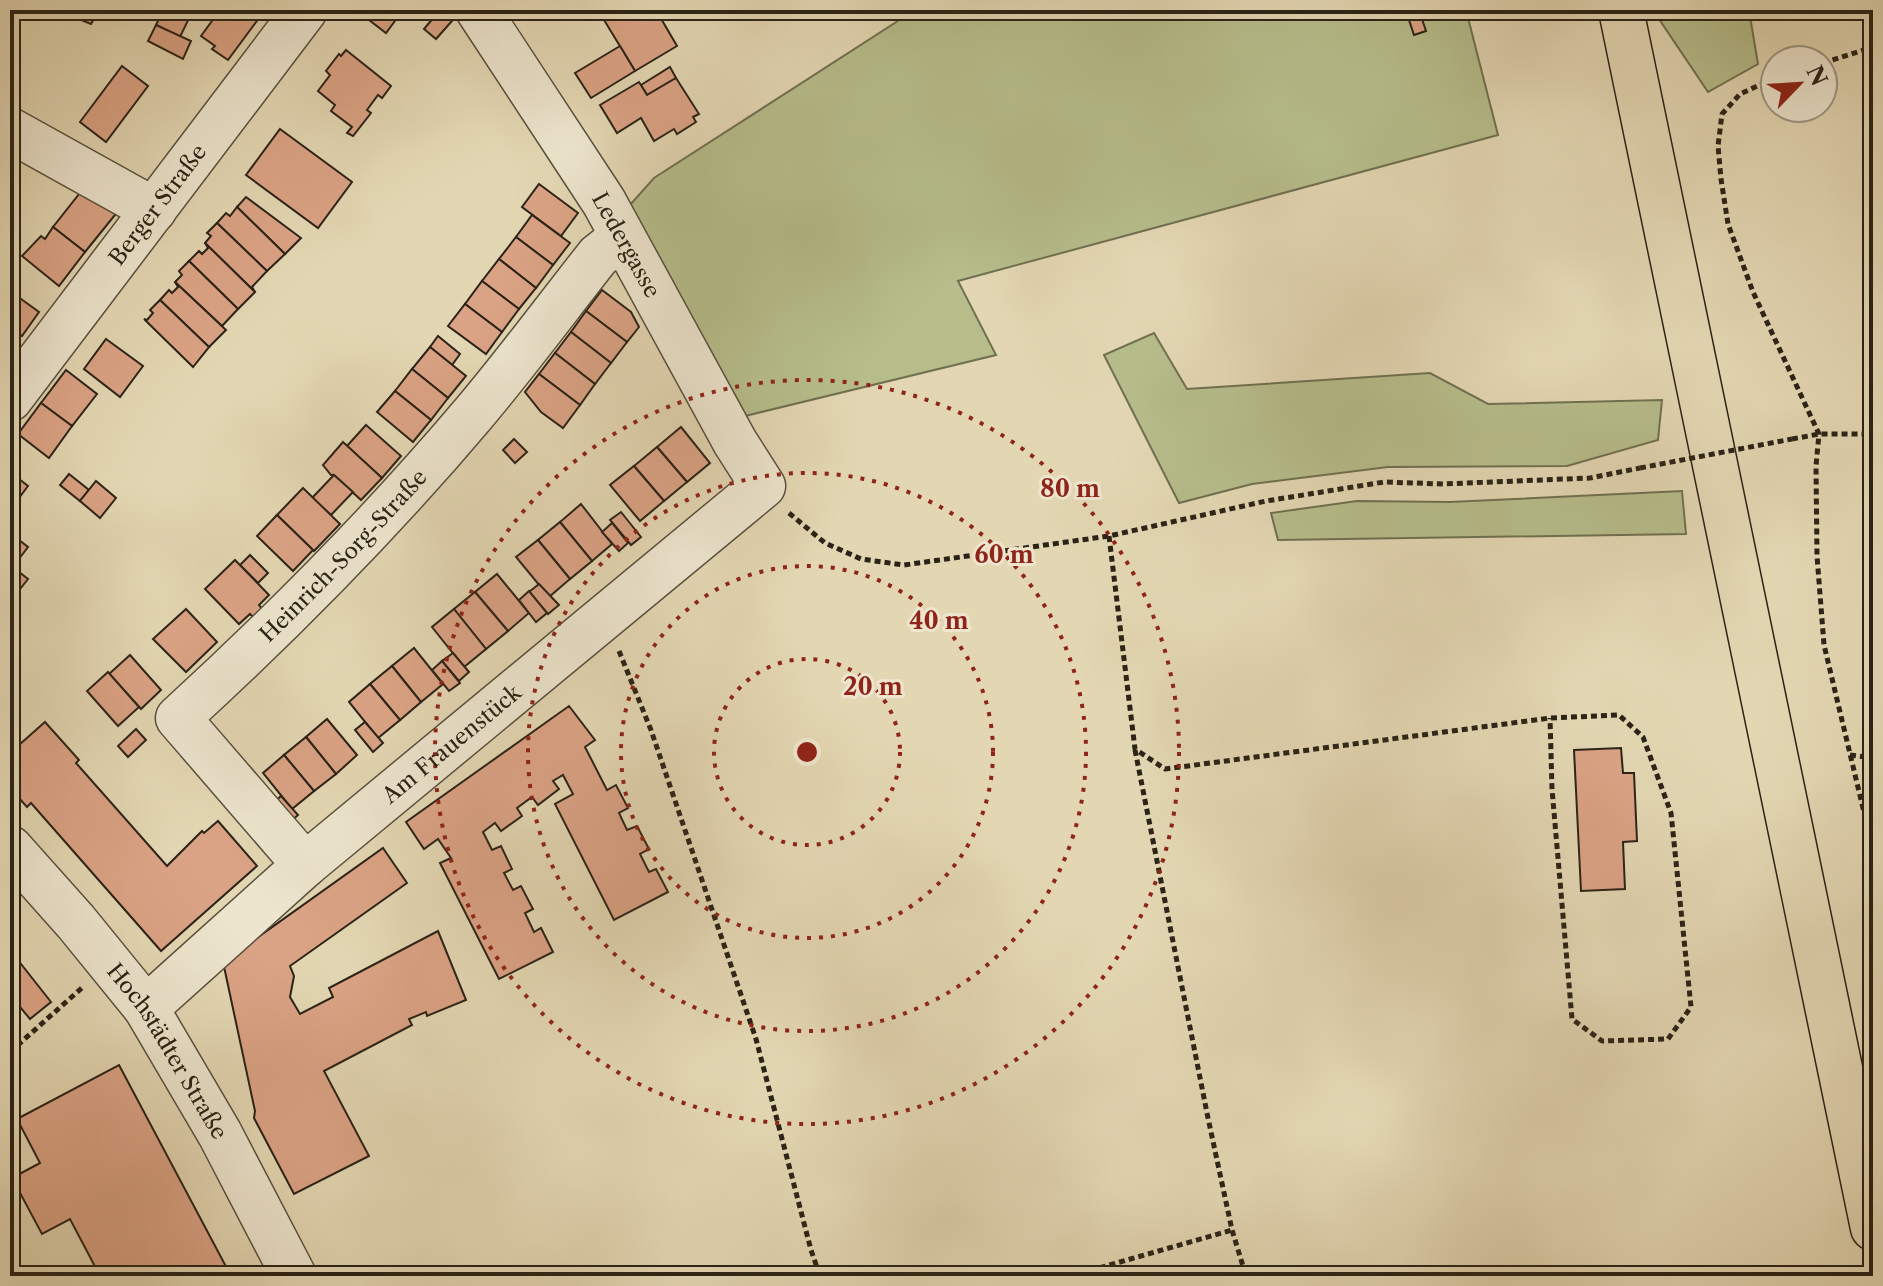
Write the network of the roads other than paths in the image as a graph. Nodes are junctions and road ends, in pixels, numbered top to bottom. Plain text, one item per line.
1 (305, 10) edge
2 (478, 10) edge
3 (1621, 10) edge
4 (10, 130) edge
5 (154, 210) junction
6 (622, 237) junction
7 (10, 399) edge
8 (763, 486) joint
9 (10, 848) edge
10 (305, 865) junction
11 (146, 1008) junction
12 (1873, 1228) edge
13 (294, 1276) edge

1 - 5 street, Berger Straße
2 - 6 street, Ledergasse
3 - 12 main road
4 - 5 street
5 - 7 street, Berger Straße
6 - 8 street, Ledergasse
6 - 10 street, Heinrich-Sorg-Straße
8 - 10 street, Am Frauenstück
9 - 11 street, Hochstädter Straße
10 - 11 street, Am Frauenstück
11 - 13 street, Hochstädter Straße

